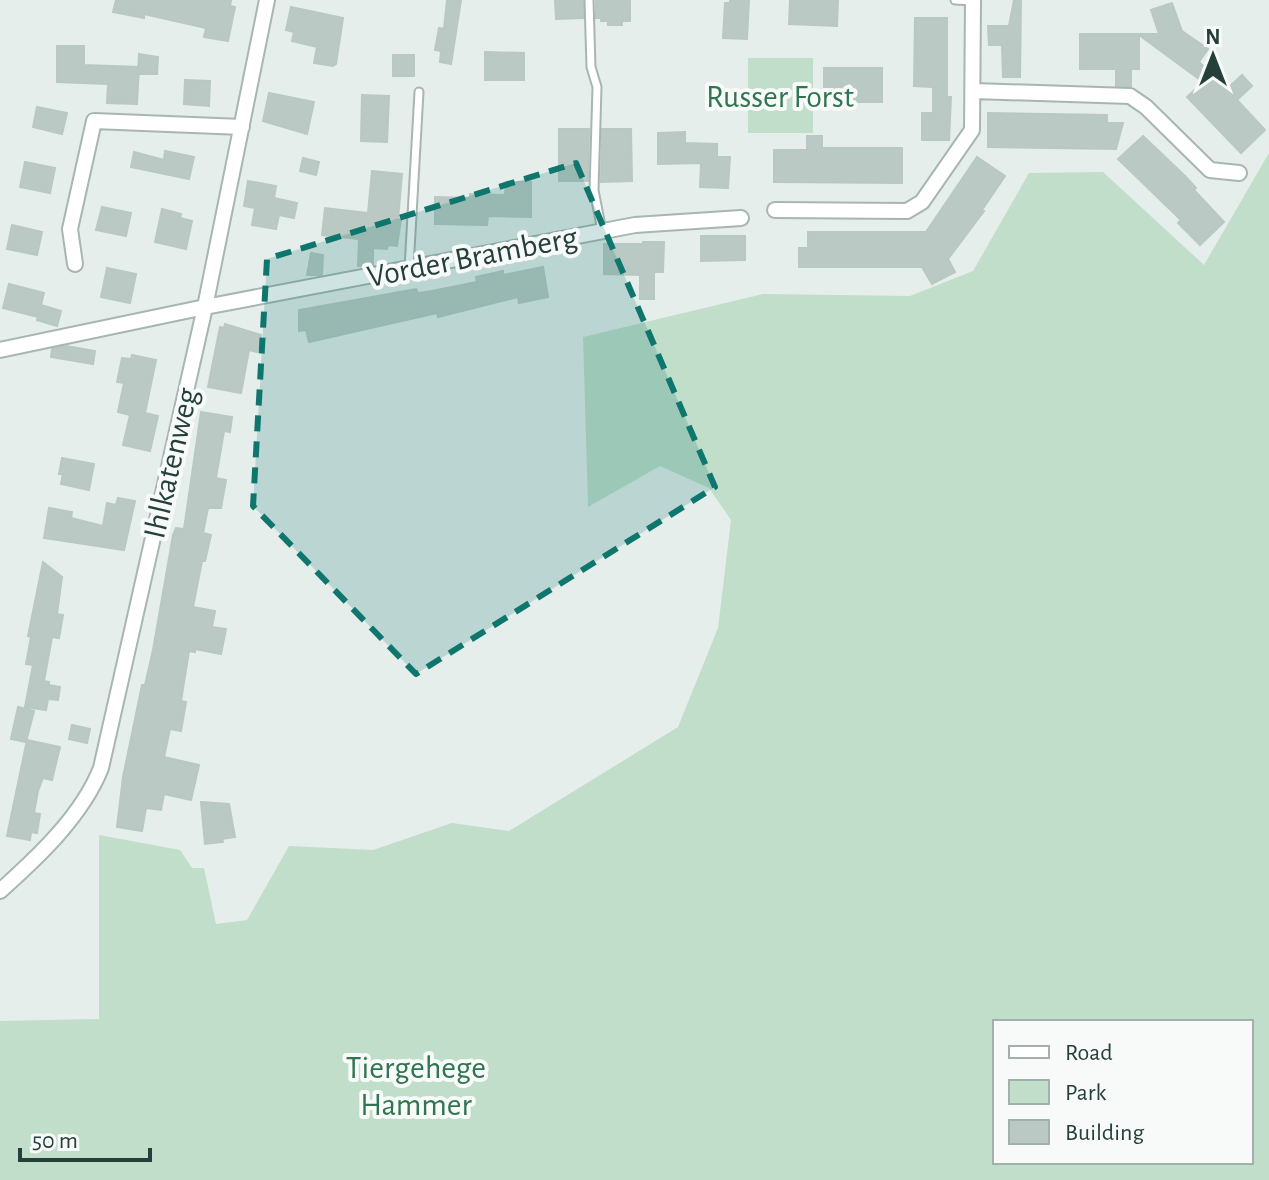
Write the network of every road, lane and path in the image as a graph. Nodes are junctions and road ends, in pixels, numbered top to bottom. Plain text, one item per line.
1 (267, 0) edge
2 (589, 0) edge
3 (955, 0) edge
4 (973, 0) edge
5 (974, 91) junction
6 (419, 92) dead end
7 (242, 127) junction
8 (1239, 173) dead end
9 (775, 210) dead end
10 (741, 218) dead end
11 (602, 231) junction
12 (75, 264) dead end
13 (409, 268) junction
14 (205, 307) junction
15 (0, 350) edge
16 (0, 891) edge

1 - 7 street, Ihlkatenweg
2 - 11 lane
3 - 4 lane
4 - 5 street
5 - 8 street
5 - 9 street
6 - 13 lane
7 - 12 street
7 - 14 street, Ihlkatenweg
10 - 11 street, Vorder Bramberg
11 - 13 street, Vorder Bramberg
13 - 14 street, Vorder Bramberg
14 - 15 street, Vorder Bramberg
14 - 16 street, Ihlkatenweg

